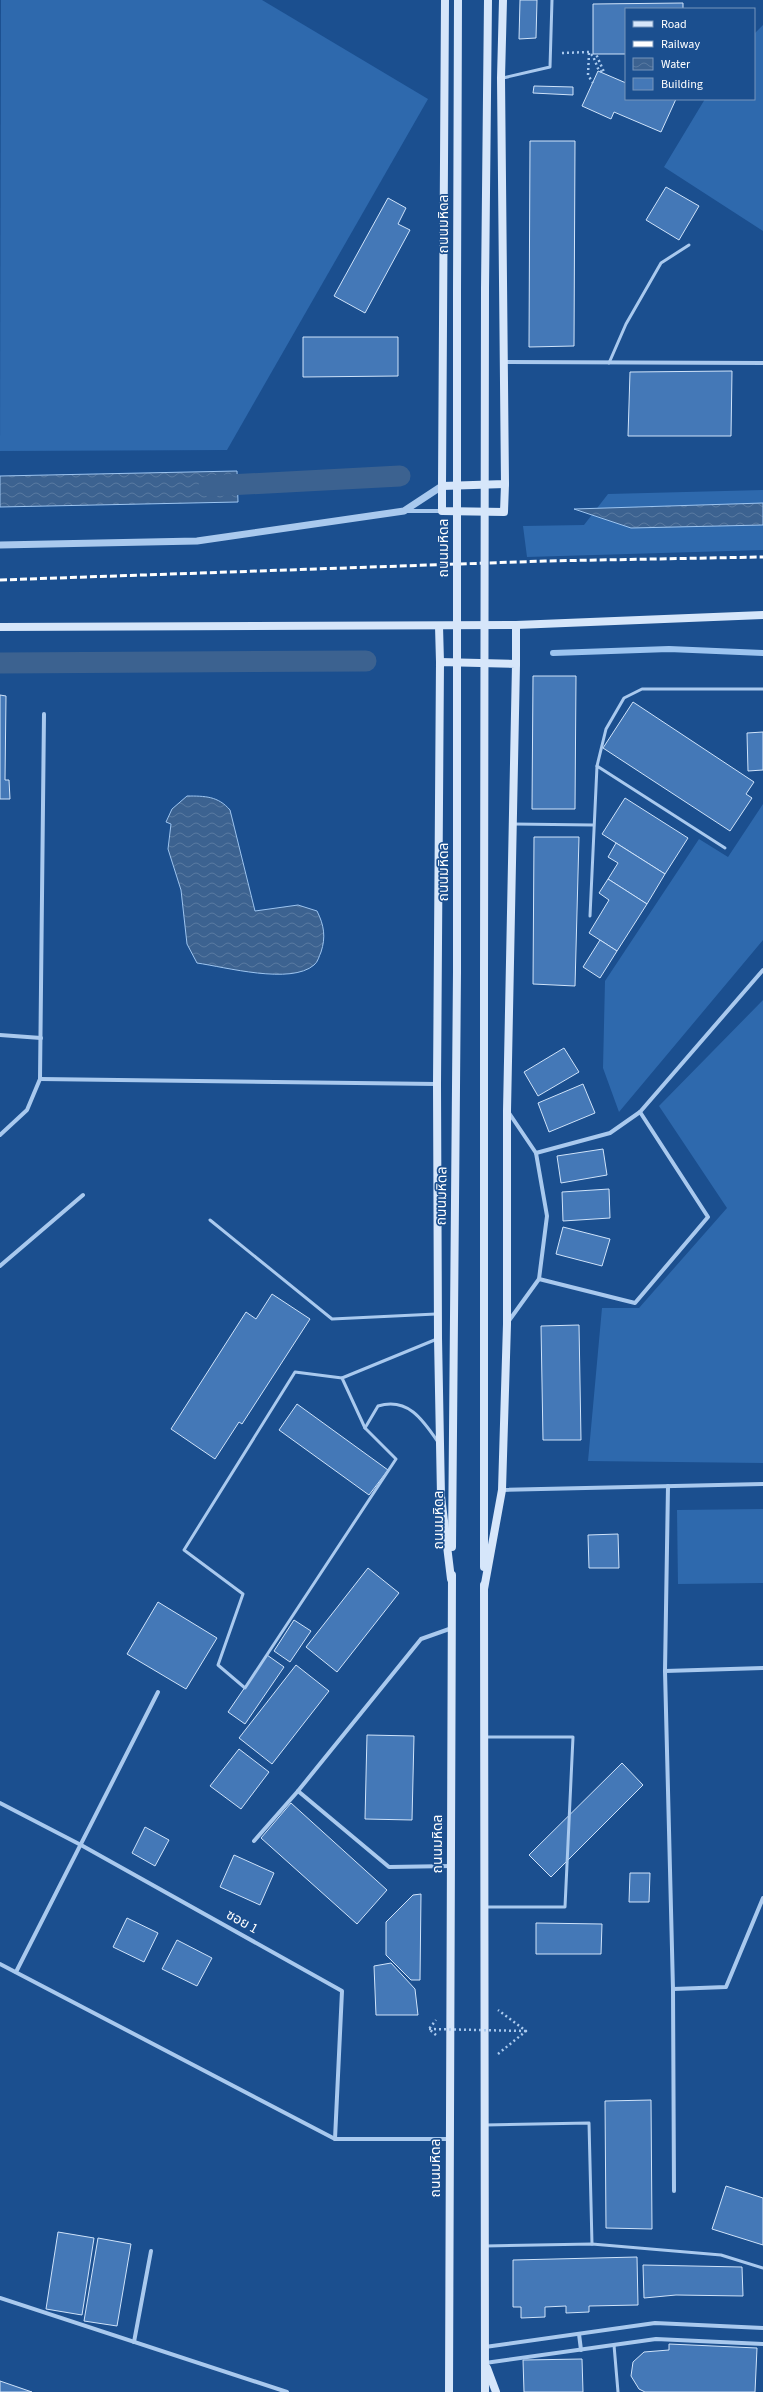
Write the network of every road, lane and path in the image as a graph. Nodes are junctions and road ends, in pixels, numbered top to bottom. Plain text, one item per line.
1 (446, 0) edge
2 (458, 0) edge
3 (488, 0) edge
4 (503, 0) edge
5 (552, 0) edge
6 (589, 52) junction
7 (552, 53) junction
8 (596, 54) dead end
9 (501, 78) junction
10 (593, 83) dead end
11 (689, 246) dead end
12 (503, 362) junction
13 (609, 363) junction
14 (763, 363) edge
15 (505, 484) junction
16 (442, 486) junction
17 (442, 511) junction
18 (404, 512) junction
19 (0, 545) edge
20 (763, 615) edge
21 (516, 625) junction
22 (440, 626) junction
23 (0, 627) edge
24 (440, 662) junction
25 (516, 664) junction
26 (763, 689) edge
27 (44, 714) dead end
28 (597, 766) junction
29 (513, 824) junction
30 (593, 825) junction
31 (725, 848) dead end
32 (590, 916) dead end
33 (763, 970) edge
34 (0, 1035) edge
35 (42, 1038) junction
36 (40, 1079) junction
37 (437, 1084) junction
38 (507, 1111) junction
39 (640, 1112) junction
40 (0, 1135) edge
41 (536, 1153) junction
42 (83, 1195) dead end
43 (210, 1220) dead end
44 (1, 1265) edge
45 (539, 1279) junction
46 (438, 1314) junction
47 (507, 1324) junction
48 (438, 1338) junction
49 (342, 1378) junction
50 (365, 1428) junction
51 (440, 1446) junction
52 (763, 1484) edge
53 (668, 1486) junction
54 (502, 1490) junction
55 (452, 1579) junction
56 (484, 1589) junction
57 (453, 1628) junction
58 (763, 1668) edge
59 (666, 1671) junction
60 (158, 1692) dead end
61 (485, 1737) junction
62 (298, 1790) junction
63 (0, 1803) edge
64 (254, 1841) dead end
65 (81, 1845) junction
66 (451, 1866) junction
67 (763, 1898) edge
68 (485, 1908) junction
69 (0, 1964) edge
70 (16, 1972) junction
71 (673, 1990) junction
72 (485, 2000) junction
73 (429, 2029) dead end
74 (526, 2031) junction
75 (485, 2064) junction
76 (485, 2125) junction
77 (335, 2139) junction
78 (449, 2139) junction
79 (674, 2191) dead end
80 (592, 2244) junction
81 (485, 2246) junction
82 (152, 2251) dead end
83 (763, 2268) edge
84 (0, 2298) edge
85 (763, 2328) edge
86 (579, 2334) junction
87 (134, 2342) junction
88 (763, 2344) edge
89 (614, 2345) junction
90 (485, 2347) junction
91 (581, 2350) junction
92 (485, 2363) junction
93 (287, 2392) edge
94 (449, 2392) edge
95 (485, 2392) edge
96 (496, 2392) edge
97 (618, 2392) edge

1 - 16 main road
2 - 55 main road, ถนนมหิดล, bridge
3 - 56 main road, bridge
4 - 9 main road
5 - 7 lane
6 - 7 path
6 - 8 path
6 - 10 path
7 - 9 lane
9 - 12 main road
11 - 13 lane
12 - 13 street
12 - 15 main road
13 - 14 street
15 - 16 main road
15 - 17 main road
16 - 17 main road
16 - 18 street
17 - 18 street
18 - 19 street
20 - 21 main road
21 - 22 main road
21 - 25 main road
22 - 23 main road
22 - 24 main road
24 - 25 main road
24 - 37 main road
25 - 29 main road
26 - 28 lane
27 - 35 street
28 - 30 lane
28 - 31 lane
29 - 30 lane
29 - 38 main road
30 - 32 lane
33 - 39 street
34 - 35 street
35 - 36 street
36 - 37 street
36 - 40 street
37 - 46 main road
38 - 41 street
38 - 47 main road
39 - 41 street
39 - 45 street
41 - 45 street
42 - 44 street
43 - 46 lane
45 - 47 street
46 - 48 main road
47 - 54 main road
48 - 49 lane
48 - 51 main road
49 - 50 lane
49 - 50 lane
50 - 51 lane
51 - 55 main road
52 - 53 street
53 - 54 street
53 - 59 street
54 - 56 main road
55 - 57 main road, ถนนมหิดล
56 - 61 main road
57 - 62 street
57 - 66 main road, ถนนมหิดล
58 - 59 street
59 - 71 street
60 - 65 street
61 - 68 main road
61 - 68 lane
62 - 64 street
62 - 66 street
63 - 65 street, ซอย 1
65 - 70 street
65 - 77 street, ซอย 1
66 - 78 main road, ถนนมหิดล
67 - 71 street
68 - 72 main road
69 - 70 street
70 - 77 street
71 - 79 street
72 - 74 path
72 - 75 main road
73 - 74 path, bridge
74 - 75 path
75 - 76 main road
76 - 80 lane
76 - 81 main road
77 - 78 street
78 - 94 main road, ถนนมหิดล
80 - 81 lane
80 - 83 lane
81 - 90 main road
82 - 87 street
84 - 87 street
85 - 86 street
86 - 90 street
86 - 91 street
87 - 93 street
88 - 89 street
89 - 91 street
89 - 97 lane
90 - 92 main road
91 - 92 street
92 - 95 main road
92 - 96 main road

